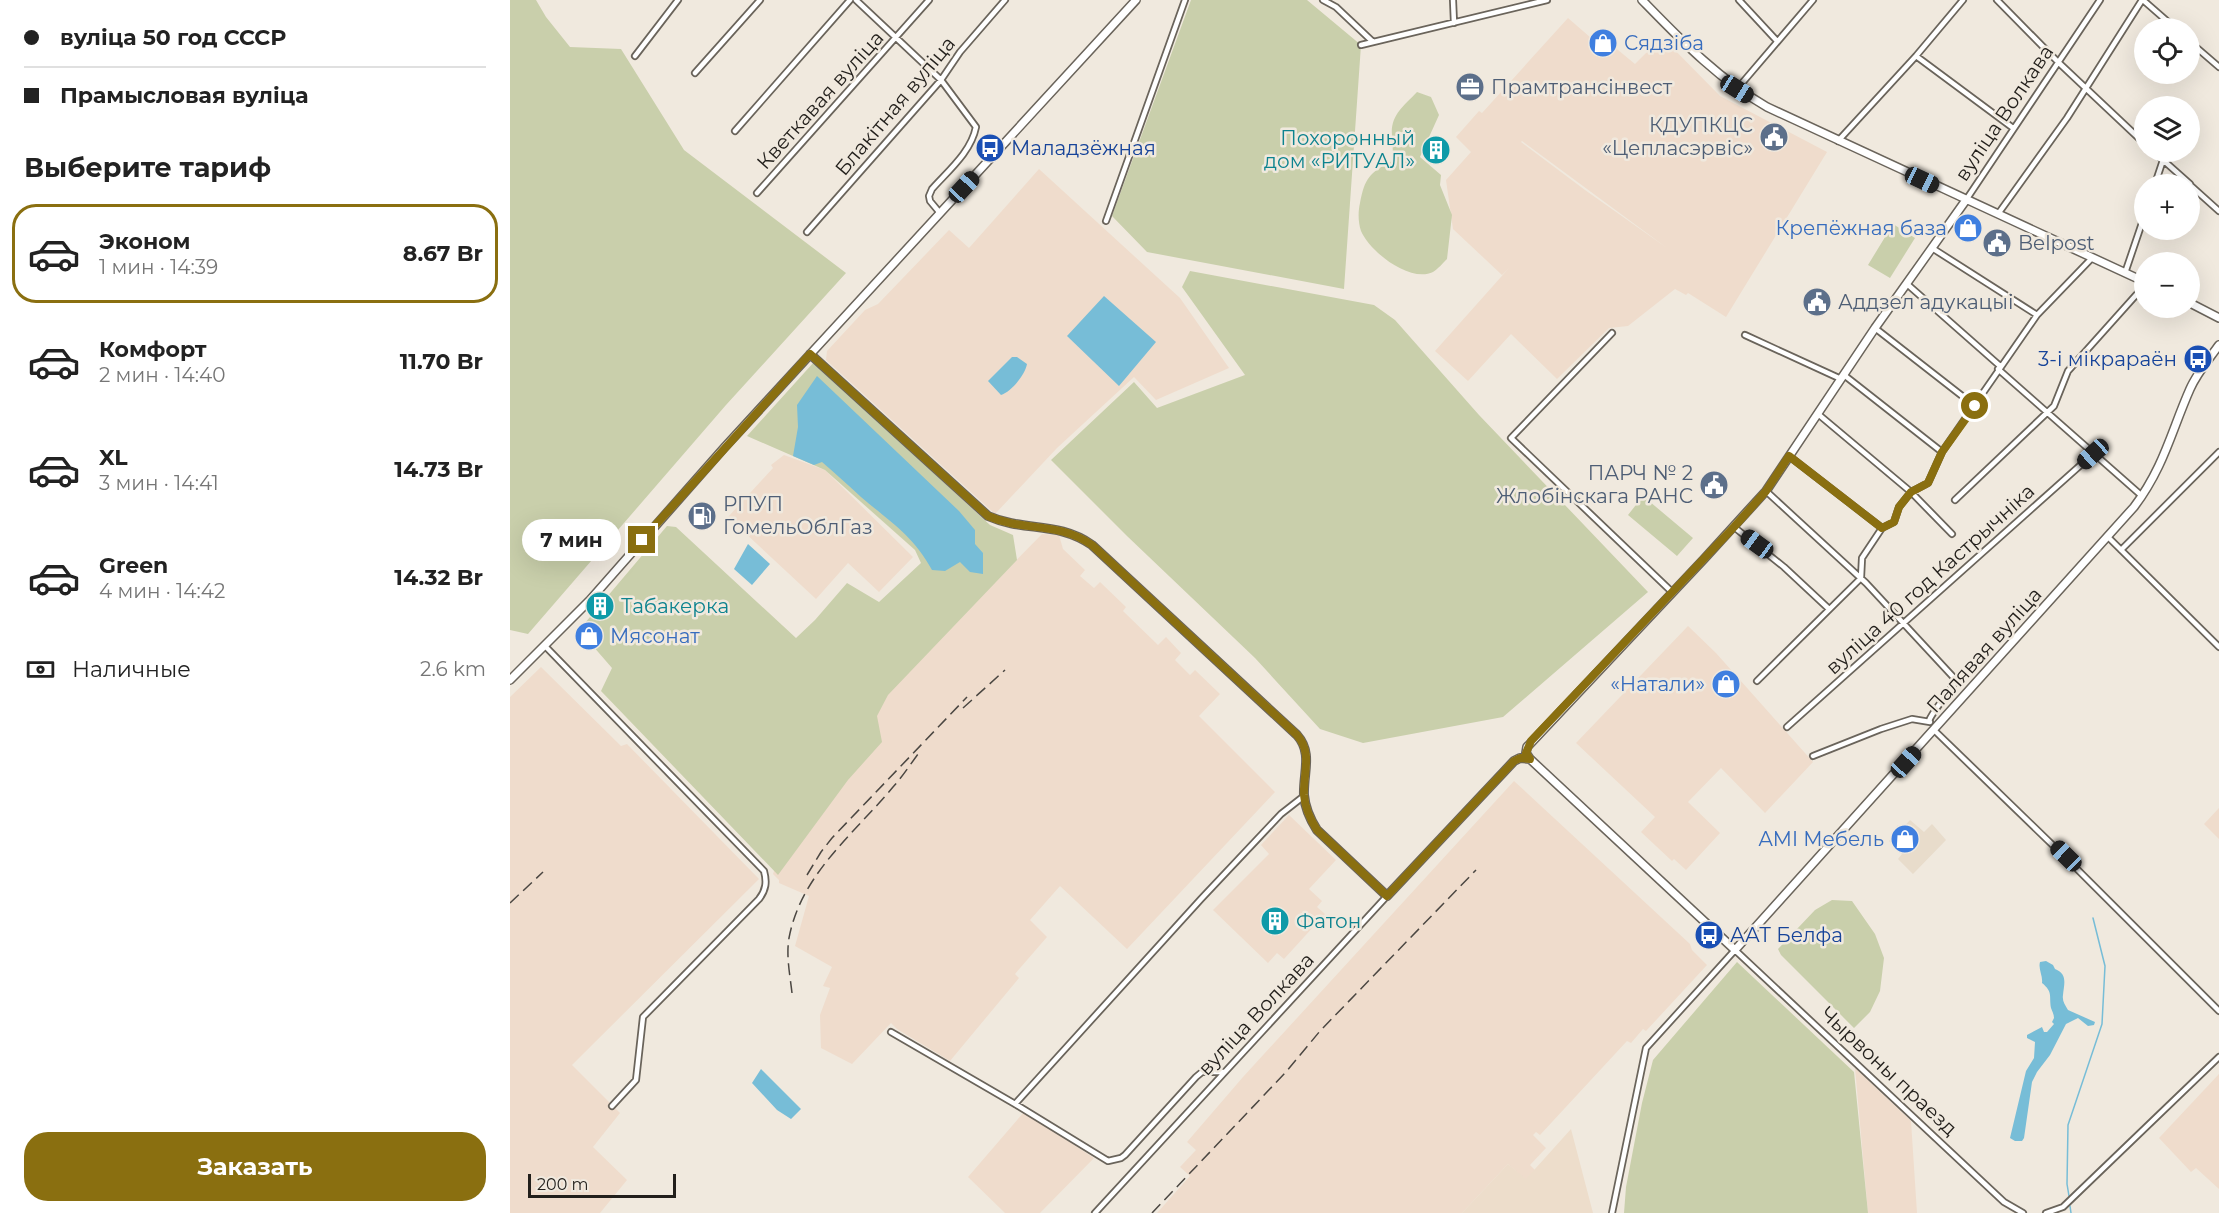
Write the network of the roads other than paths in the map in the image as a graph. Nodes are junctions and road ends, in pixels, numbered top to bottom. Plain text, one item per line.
1 (678, 0) edge
2 (760, 0) edge
3 (850, 0) edge
4 (856, 0) edge
5 (929, 0) edge
6 (1005, 0) edge
7 (1136, 0) edge
8 (1185, 0) edge
9 (1323, 0) edge
10 (1453, 0) edge
11 (1547, 0) edge
12 (1642, 0) edge
13 (1739, 0) edge
14 (1813, 0) edge
15 (1963, 0) edge
16 (1997, 0) edge
17 (2100, 0) edge
18 (2143, 0) edge
19 (2164, 18) edge
20 (1454, 23) junction
21 (896, 37) junction
22 (1777, 41) junction
23 (1373, 42) junction
24 (1361, 45) dead end
25 (2200, 51) edge
26 (635, 56) dead end
27 (1916, 56) junction
28 (2058, 62) junction
29 (2219, 67) edge
30 (695, 73) dead end
31 (940, 80) junction
32 (2085, 87) junction
33 (1737, 89) junction
34 (2013, 128) junction
35 (735, 132) dead end
36 (2134, 134) edge
37 (1838, 141) junction
38 (2165, 162) edge
39 (2178, 174) edge
40 (757, 193) dead end
41 (2200, 194) edge
42 (1966, 200) junction
43 (2219, 211) edge
44 (940, 213) junction
45 (1998, 215) junction
46 (1106, 221) dead end
47 (807, 232) dead end
48 (2136, 240) edge
49 (1932, 248) junction
50 (2092, 258) junction
51 (2125, 273) junction
52 (2134, 278) edge
53 (1907, 284) junction
54 (2134, 295) edge
55 (2200, 308) edge
56 (2037, 315) junction
57 (2219, 318) edge
58 (1875, 328) junction
59 (1612, 333) dead end
60 (1745, 335) dead end
61 (2219, 345) edge
62 (810, 354) junction
63 (1999, 368) junction
64 (1842, 377) junction
65 (1975, 406) junction
66 (2048, 412) junction
67 (1818, 414) junction
68 (1942, 452) junction
69 (2219, 452) edge
70 (2093, 454) junction
71 (1789, 456) junction
72 (1766, 491) junction
73 (1911, 492) junction
74 (2142, 496) junction
75 (1955, 500) dead end
76 (1734, 527) junction
77 (1882, 528) junction
78 (1952, 534) dead end
79 (2108, 537) junction
80 (2121, 550) junction
81 (1861, 578) junction
82 (1672, 592) junction
83 (1829, 609) junction
84 (1905, 624) junction
85 (545, 646) junction
86 (2219, 647) edge
87 (510, 680) edge
88 (1756, 681) dead end
89 (1929, 721) junction
90 (1787, 727) dead end
91 (1936, 729) junction
92 (1814, 756) dead end
93 (1530, 759) junction
94 (1304, 796) junction
95 (1387, 896) junction
96 (1735, 950) junction
97 (2219, 1011) edge
98 (891, 1032) dead end
99 (2219, 1057) edge
100 (1224, 1072) junction
101 (1015, 1104) junction
102 (612, 1106) dead end
103 (1095, 1213) edge
104 (1612, 1213) edge
105 (2023, 1213) edge
106 (2046, 1213) edge

1 - 26 street
2 - 30 street
3 - 35 street
4 - 21 street
5 - 21 street, Кветкавая вуліца
6 - 31 street, Блакітная вуліца
7 - 44 street
8 - 46 street
9 - 23 street
10 - 20 street
11 - 20 street
12 - 33 street
13 - 22 street
14 - 22 street
15 - 27 street
16 - 28 street
17 - 28 street, вуліца Волкава
18 - 19 street
18 - 32 street
20 - 23 street
21 - 31 street
21 - 40 street, Кветкавая вуліца
22 - 33 street
23 - 24 street
25 - 29 street
27 - 34 street
27 - 37 street
28 - 32 street
28 - 34 street, вуліца Волкава
31 - 44 street
31 - 47 street, Блакітная вуліца
32 - 36 street
32 - 45 street
33 - 37 street
34 - 42 street, вуліца Волкава
37 - 42 street
38 - 39 street
41 - 43 street
42 - 45 street
42 - 49 street, вуліца Волкава
44 - 62 street
45 - 50 street
48 - 51 street
49 - 53 street, вуліца Волкава
49 - 56 street
50 - 51 street
50 - 56 street
51 - 52 street
53 - 58 street, вуліца Волкава
53 - 63 street
54 - 66 street
55 - 57 street
56 - 63 street
58 - 64 street, вуліца Волкава
58 - 65 street
59 - 82 street
60 - 64 street
61 - 74 street, Палявая вуліца
62 - 85 street
62 - 94 street
63 - 65 street
63 - 66 street
64 - 67 street, вуліца Волкава
64 - 68 street
65 - 68 street
66 - 70 street
66 - 75 street
67 - 71 street, вуліца Волкава
67 - 73 street
68 - 73 street
69 - 80 street
70 - 74 street
70 - 84 street, вуліца 40 год Кастрычніка
71 - 72 street, вуліца Волкава
71 - 77 street
72 - 76 street, вуліца Волкава
72 - 81 street
73 - 77 street
73 - 78 street
74 - 79 street, Палявая вуліца
76 - 82 street, вуліца Волкава
76 - 83 street
77 - 81 street
79 - 80 street
79 - 91 street, Палявая вуліца
80 - 86 street
81 - 83 street
81 - 84 street
82 - 93 street, вуліца Волкава
83 - 88 street
84 - 89 street
84 - 90 street, вуліца 40 год Кастрычніка
85 - 87 street
85 - 102 street
89 - 91 street
89 - 92 street
91 - 96 street, Палявая вуліца
91 - 97 street
93 - 95 street, вуліца Волкава
93 - 96 street, Чырвоны праезд
94 - 95 street
94 - 101 street
95 - 100 street, вуліца Волкава
96 - 104 street
96 - 105 street, Чырвоны праезд
98 - 101 street
99 - 106 street
100 - 101 street
100 - 103 street, вуліца Волкава

